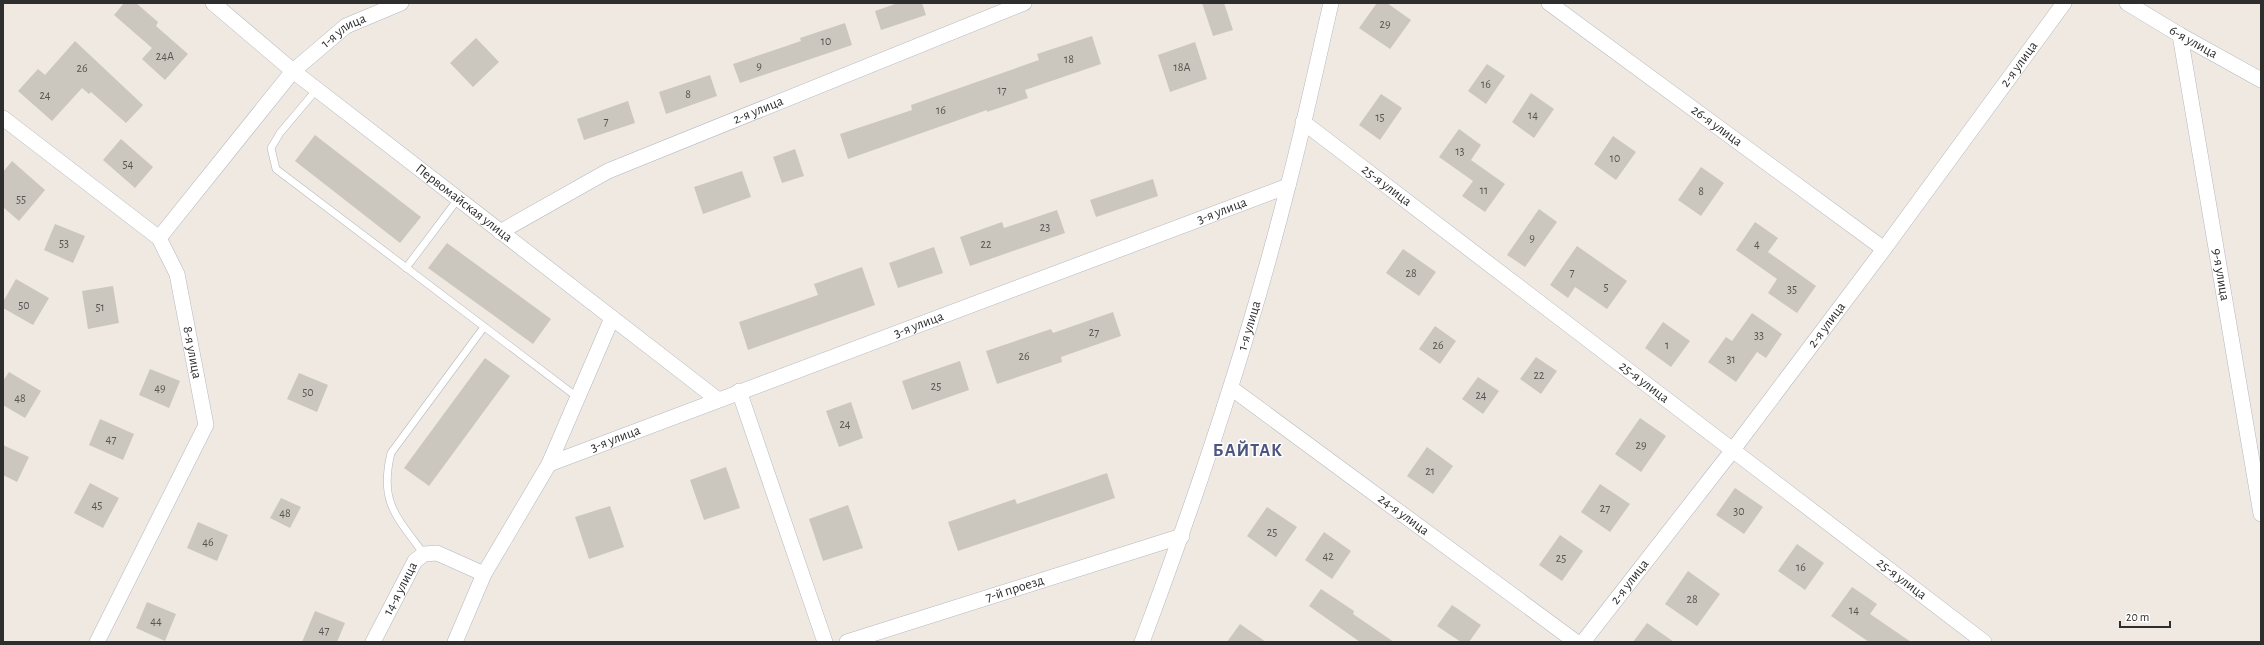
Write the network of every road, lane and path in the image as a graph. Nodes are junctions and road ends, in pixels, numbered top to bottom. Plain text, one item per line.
1 (213, 3) edge
2 (401, 3) edge
3 (1024, 3) edge
4 (1331, 3) edge
5 (1549, 3) edge
6 (2064, 3) edge
7 (2128, 3) edge
8 (2180, 35) junction
9 (293, 71) junction
10 (2261, 80) edge
11 (317, 89) junction
12 (3, 118) edge
13 (1303, 122) junction
14 (1288, 186) junction
15 (458, 199) junction
16 (500, 232) junction
17 (159, 238) junction
18 (1884, 249) junction
19 (406, 268) junction
20 (612, 318) junction
21 (484, 327) junction
22 (1231, 388) junction
23 (739, 391) junction
24 (577, 397) junction
25 (717, 399) junction
26 (1732, 451) junction
27 (549, 464) junction
28 (2261, 514) edge
29 (1182, 536) junction
30 (424, 554) junction
31 (484, 574) junction
32 (97, 642) edge
33 (373, 642) edge
34 (455, 642) edge
35 (825, 642) edge
36 (847, 642) edge
37 (1142, 642) edge
38 (1576, 642) edge
39 (1583, 642) edge
40 (1984, 642) edge

1 - 9 street, Первомайская улица
2 - 9 street, 1-я улица
3 - 16 street, 2-я улица
4 - 13 street, 1-я улица
5 - 18 street, 26-я улица
6 - 18 street, 2-я улица
7 - 8 street, 6-я улица
8 - 10 street, 6-я улица
8 - 28 street, 9-я улица
9 - 11 street, Первомайская улица
9 - 17 street, 1-я улица
11 - 15 street, Первомайская улица
11 - 19 lane
12 - 17 street, 8-я улица
13 - 14 street, 1-я улица
13 - 26 street, 25-я улица
14 - 22 street, 1-я улица
14 - 23 street, 3-я улица
15 - 16 street, Первомайская улица
15 - 19 lane
16 - 20 street, Первомайская улица
17 - 32 street, 8-я улица
18 - 26 street, 2-я улица
19 - 21 lane
20 - 24 street
20 - 25 street, Первомайская улица
21 - 24 lane
21 - 30 lane
22 - 29 street, 1-я улица
22 - 38 street, 24-я улица
23 - 25 street, 3-я улица
23 - 35 street
24 - 27 street
25 - 27 street, 3-я улица
26 - 39 street, 2-я улица
26 - 40 street, 25-я улица
27 - 31 street
29 - 36 street, 7-й проезд
29 - 37 street, 1-я улица
30 - 31 street, 14-я улица
30 - 33 street, 14-я улица
31 - 34 street

